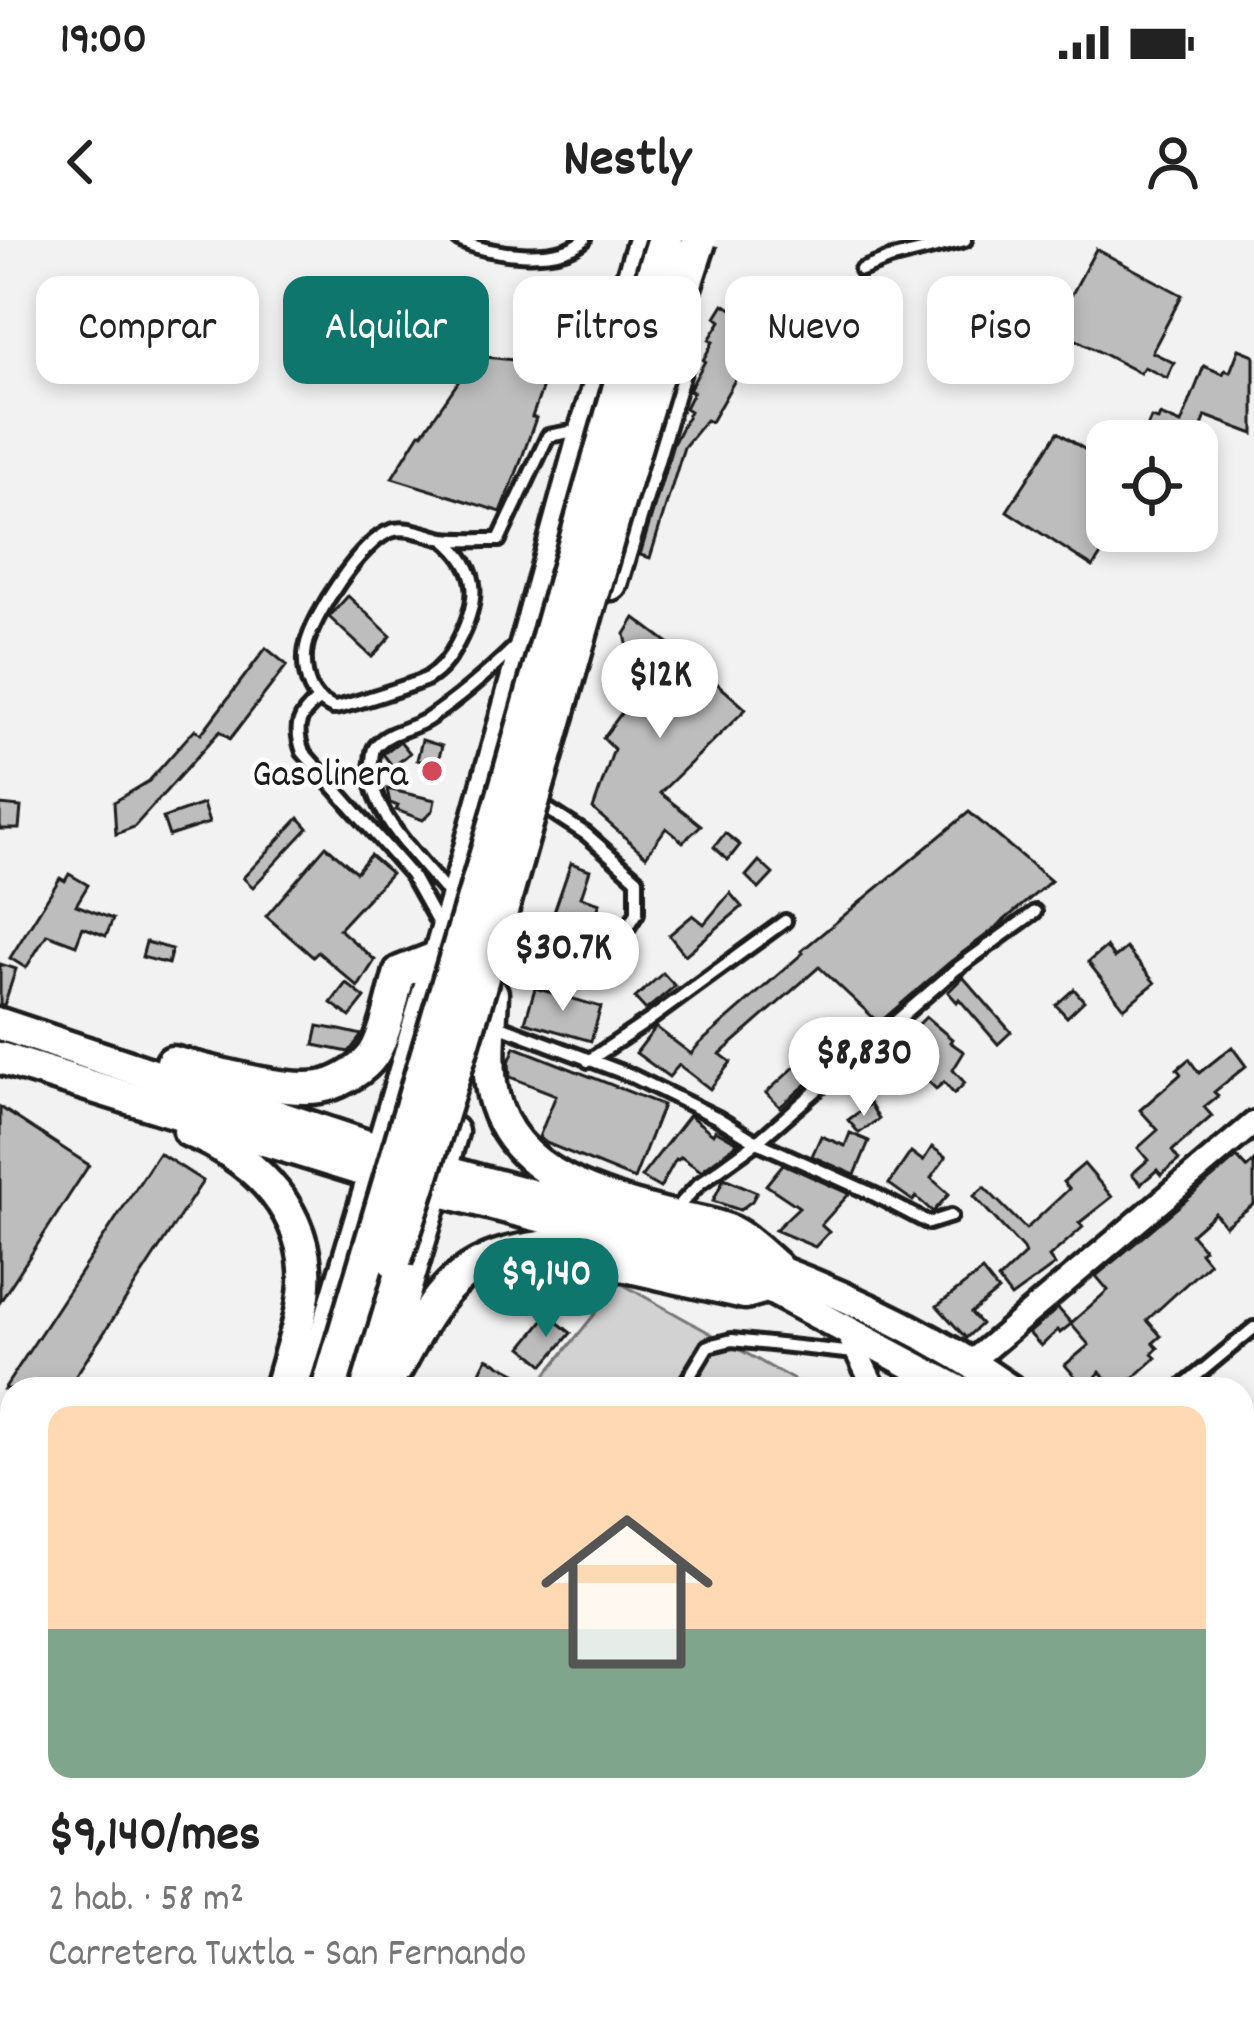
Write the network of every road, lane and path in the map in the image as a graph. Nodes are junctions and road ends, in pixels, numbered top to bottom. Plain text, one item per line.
1 (459, 240) edge
2 (584, 240) edge
3 (644, 240) edge
4 (665, 240) edge
5 (699, 240) edge
6 (715, 240) edge
7 (965, 240) edge
8 (861, 270) dead end
9 (585, 430) junction
10 (444, 539) junction
11 (530, 632) junction
12 (318, 700) junction
13 (546, 808) junction
14 (454, 902) junction
15 (1035, 912) dead end
16 (785, 921) dead end
17 (441, 946) junction
18 (600, 971) dead end
19 (492, 1008) junction
20 (0, 1024) edge
21 (0, 1058) edge
22 (588, 1061) junction
23 (73, 1066) junction
24 (1254, 1123) edge
25 (757, 1142) junction
26 (378, 1163) junction
27 (438, 1180) junction
28 (670, 1216) junction
29 (951, 1216) dead end
30 (771, 1277) junction
31 (845, 1328) junction
32 (1254, 1328) edge
33 (858, 1354) junction
34 (971, 1361) junction
35 (283, 1377) edge
36 (310, 1377) edge
37 (332, 1377) edge
38 (360, 1377) edge
39 (380, 1377) edge
40 (393, 1377) edge
41 (689, 1377) edge
42 (869, 1377) edge
43 (935, 1377) edge
44 (993, 1377) edge
45 (1195, 1377) edge

1 - 2 lane
3 - 9 main road
4 - 37 highway, bridge
5 - 38 highway, bridge
6 - 13 main road
7 - 8 lane
9 - 10 lane
9 - 11 main road
10 - 12 lane
10 - 12 lane
11 - 14 main road
11 - 14 lane
12 - 17 lane
13 - 18 lane
13 - 19 main road
14 - 17 main road
15 - 25 lane
16 - 22 lane
17 - 23 main road
17 - 26 main road
19 - 22 lane
19 - 27 main road
19 - 28 main road
20 - 23 main road
21 - 23 main road
22 - 25 lane
23 - 26 main road
23 - 35 main road
24 - 34 street
25 - 28 lane
25 - 29 lane
26 - 27 main road
26 - 36 main road
27 - 30 main road
27 - 39 main road
28 - 30 main road
30 - 31 main road
30 - 34 main road
30 - 40 main road
31 - 33 street
31 - 43 main road
32 - 45 lane
33 - 41 lane
33 - 42 street
34 - 44 main road

